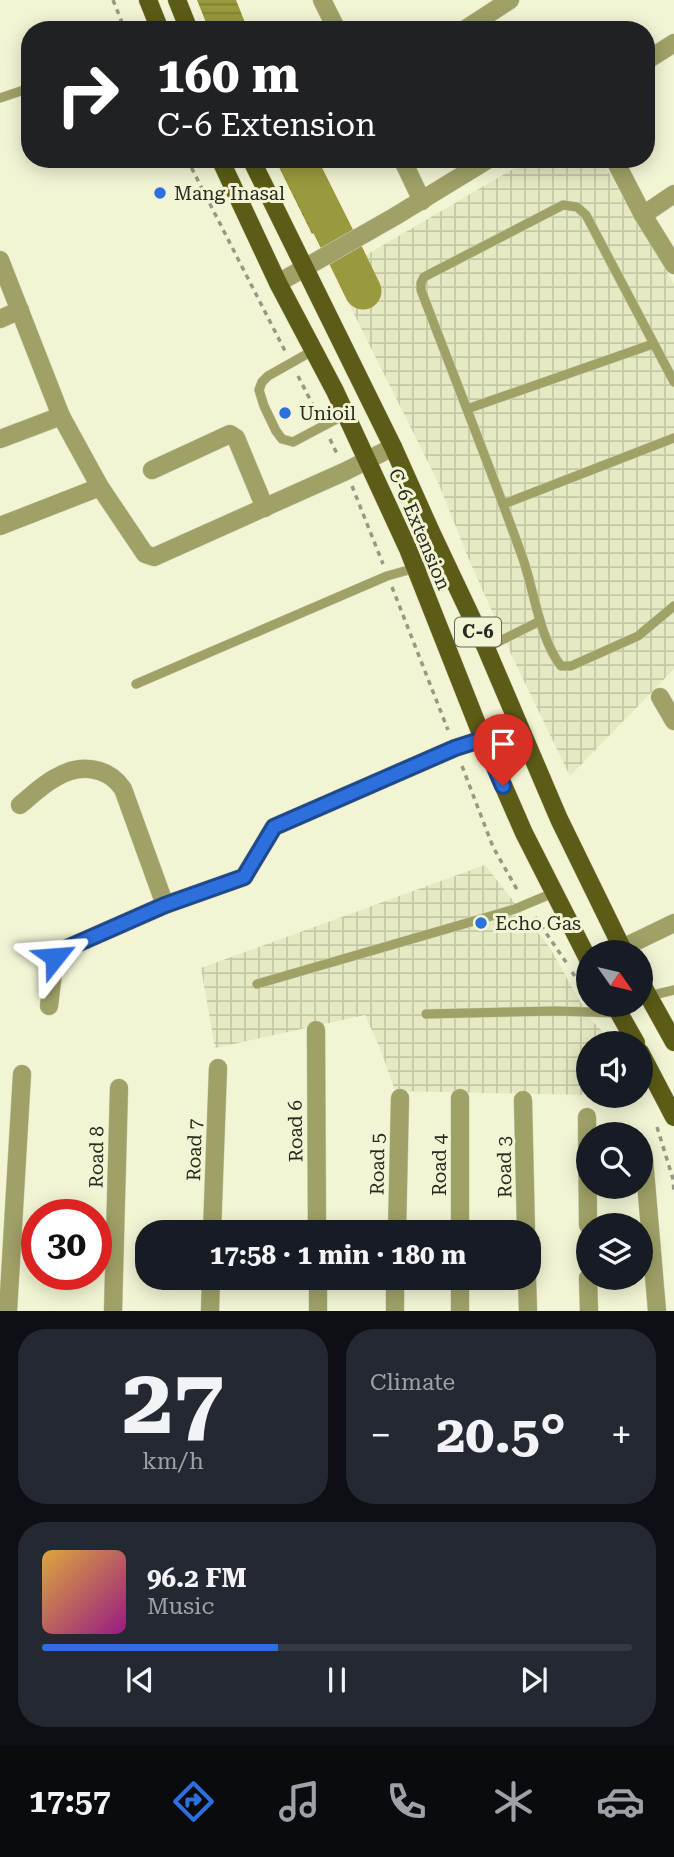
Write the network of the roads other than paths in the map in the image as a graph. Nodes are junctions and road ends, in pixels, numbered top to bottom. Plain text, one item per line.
1 (148, 0) edge
2 (177, 0) edge
3 (322, 0) edge
4 (510, 0) edge
5 (156, 21) edge
6 (185, 21) edge
7 (332, 21) edge
8 (478, 21) edge
9 (674, 43) edge
10 (655, 55) edge
11 (21, 91) edge
12 (0, 98) edge
13 (224, 168) edge
14 (255, 168) edge
15 (406, 168) edge
16 (475, 168) edge
17 (619, 168) edge
18 (674, 194) edge
19 (422, 201) junction
20 (643, 215) junction
21 (0, 260) edge
22 (674, 265) edge
23 (303, 268) junction
24 (278, 283) junction
25 (20, 310) junction
26 (0, 319) edge
27 (653, 344) junction
28 (314, 350) junction
29 (674, 382) edge
30 (467, 409) junction
31 (346, 414) junction
32 (61, 416) junction
33 (674, 438) edge
34 (0, 439) edge
35 (393, 447) junction
36 (367, 460) junction
37 (152, 471) dead end
38 (100, 487) junction
39 (503, 504) junction
40 (265, 508) junction
41 (0, 526) edge
42 (444, 560) junction
43 (416, 569) junction
44 (674, 606) edge
45 (540, 621) junction
46 (486, 649) junction
47 (136, 684) dead end
48 (660, 697) dead end
49 (674, 721) edge
50 (483, 739) junction
51 (20, 805) dead end
52 (553, 893) junction
53 (165, 905) junction
54 (674, 923) edge
55 (578, 940) edge
56 (615, 940) edge
57 (641, 940) edge
58 (257, 985) dead end
59 (653, 989) edge
60 (674, 990) edge
61 (653, 1004) edge
62 (49, 1006) dead end
63 (576, 1010) edge
64 (426, 1014) dead end
65 (316, 1030) dead end
66 (674, 1042) edge
67 (218, 1069) dead end
68 (22, 1074) dead end
69 (653, 1077) edge
70 (119, 1088) dead end
71 (400, 1098) dead end
72 (460, 1098) dead end
73 (523, 1100) dead end
74 (587, 1117) dead end
75 (674, 1117) edge
76 (647, 1199) edge
77 (588, 1213) edge
78 (212, 1220) edge
79 (317, 1220) edge
80 (397, 1220) edge
81 (460, 1220) edge
82 (526, 1220) edge
83 (211, 1290) edge
84 (318, 1290) edge
85 (396, 1290) edge
86 (460, 1290) edge
87 (527, 1290) edge
88 (588, 1290) edge
89 (8, 1311) edge
90 (113, 1311) edge
91 (210, 1311) edge
92 (318, 1311) edge
93 (395, 1311) edge
94 (460, 1311) edge
95 (528, 1311) edge
96 (589, 1311) edge
97 (657, 1311) edge

1 - 5 main road
2 - 6 main road
3 - 7 street
4 - 8 street
9 - 10 street
11 - 12 lane
13 - 24 main road, C-6 Extension / C-6
14 - 23 main road, C-6 Extension / C-6
15 - 19 street
16 - 19 street
17 - 20 street
18 - 20 street
19 - 23 street
20 - 22 street
21 - 25 street
23 - 24 street
23 - 35 main road, C-6 Extension / C-6
24 - 28 main road, C-6 Extension / C-6
25 - 26 street
25 - 32 street
27 - 29 lane
27 - 30 lane
27 - 30 lane
28 - 31 main road, C-6 Extension / C-6
28 - 31 lane
30 - 39 lane
31 - 36 main road, C-6 Extension / C-6
32 - 34 street
32 - 38 street
33 - 39 lane
35 - 36 street
35 - 42 main road, C-6 Extension / C-6
36 - 40 street
36 - 43 main road, C-6 Extension / C-6
37 - 40 street
38 - 40 street
38 - 41 street
39 - 45 lane
42 - 43 lane
42 - 46 main road, C-6 Extension / C-6
43 - 47 lane
43 - 50 main road, C-6 Extension / C-6
44 - 45 lane
45 - 46 lane
46 - 56 main road, C-6 Extension / C-6
48 - 49 street
50 - 52 main road, C-6 Extension / C-6
50 - 53 street
51 - 53 street
52 - 55 main road, C-6 Extension / C-6
52 - 58 lane
53 - 62 street
54 - 57 street
59 - 60 lane
61 - 66 main road
63 - 64 lane
65 - 79 street, Road 6
67 - 78 street, Road 7
68 - 89 street
69 - 75 main road
70 - 90 street, Road 8
71 - 80 street, Road 5
72 - 81 street, Road 4
73 - 82 street, Road 3
74 - 77 street
76 - 97 street
83 - 91 street
84 - 92 street
85 - 93 street
86 - 94 street
87 - 95 street
88 - 96 street

